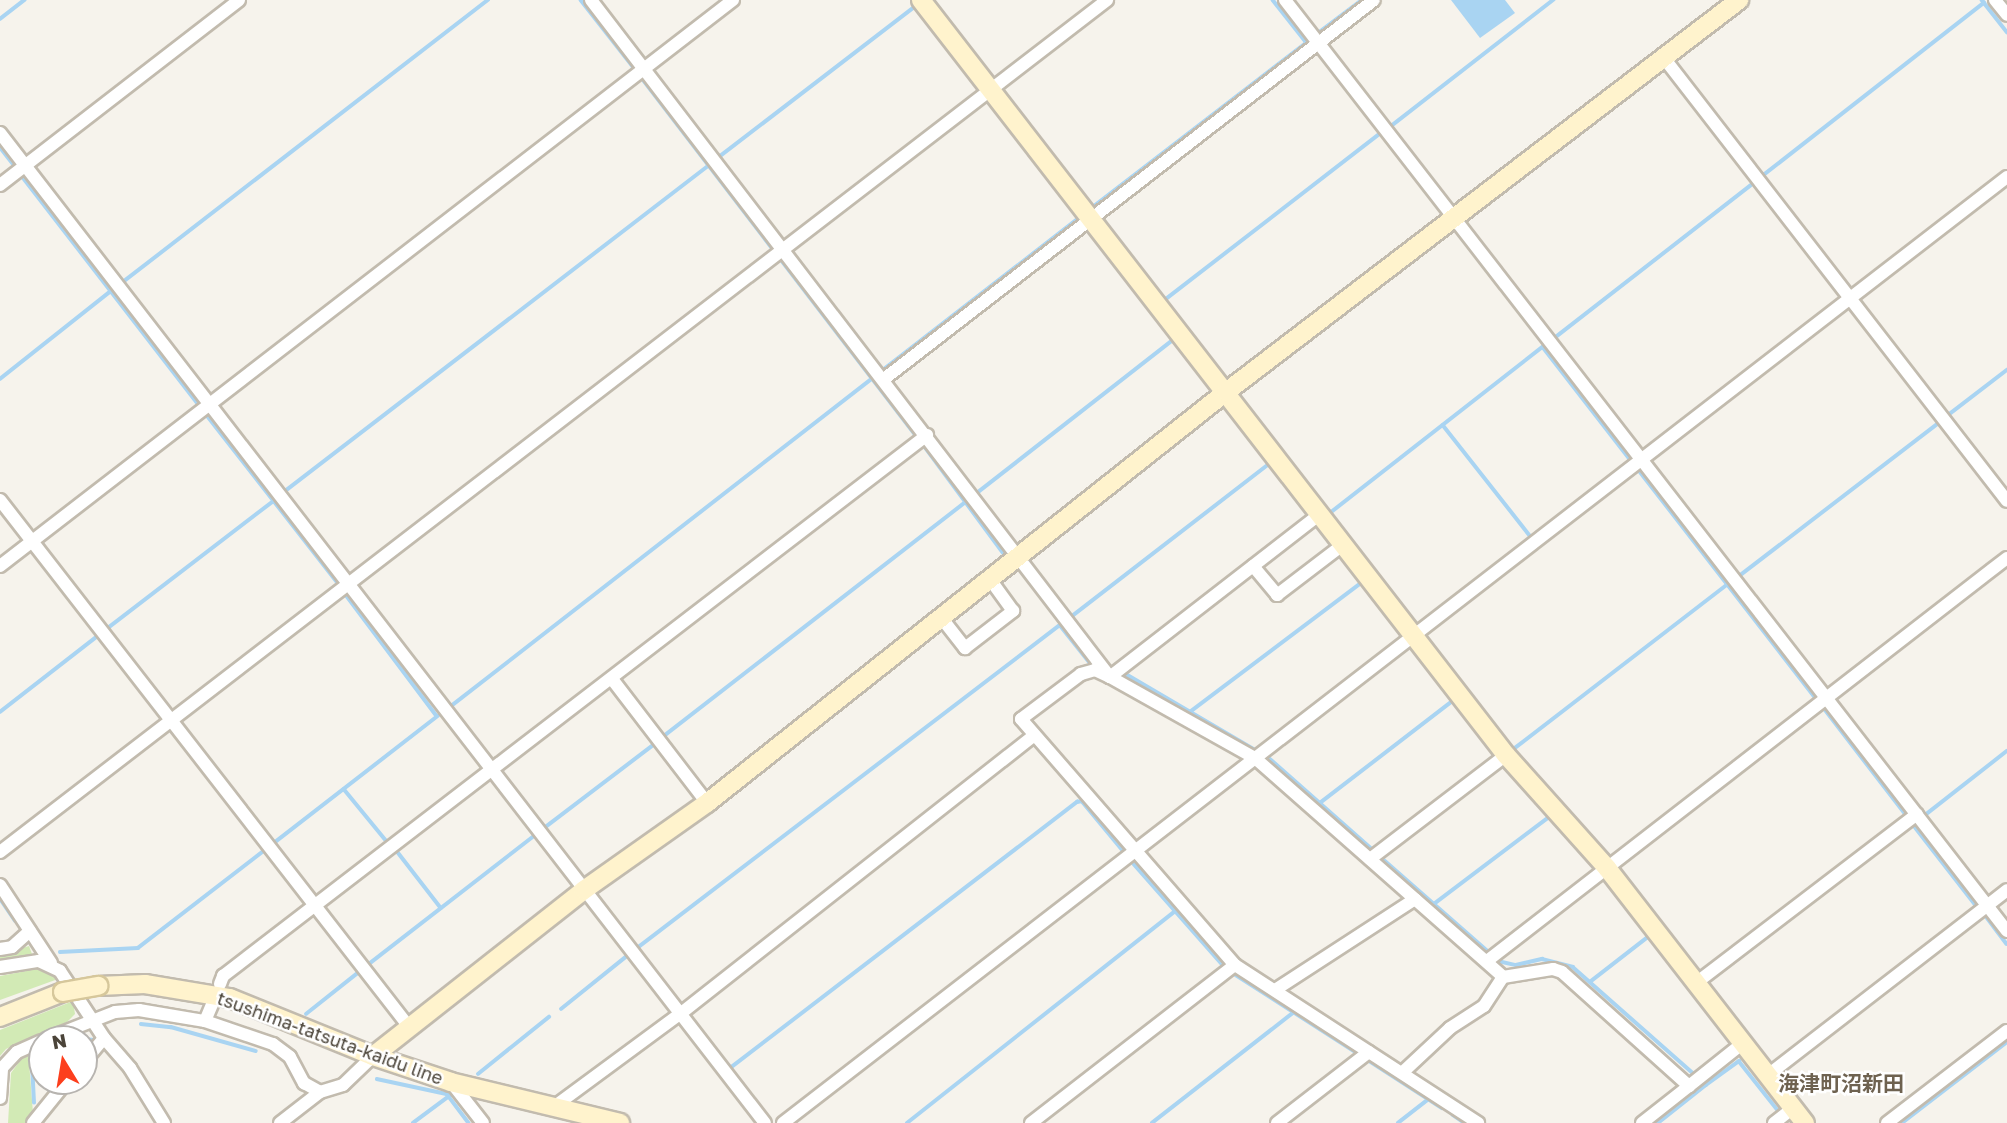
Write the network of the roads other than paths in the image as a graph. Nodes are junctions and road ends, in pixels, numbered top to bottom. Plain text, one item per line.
1 (239, 0) edge
2 (591, 0) edge
3 (733, 0) edge
4 (921, 0) edge
5 (1107, 0) edge
6 (1285, 0) edge
7 (1374, 0) edge
8 (1739, 0) edge
9 (1995, 0) edge
10 (2007, 15) edge
11 (1318, 43) junction
12 (1664, 58) junction
13 (643, 69) junction
14 (990, 90) junction
15 (0, 133) edge
16 (25, 166) junction
17 (2007, 177) edge
18 (0, 185) edge
19 (1092, 219) junction
20 (1455, 220) junction
21 (785, 248) junction
22 (1850, 299) junction
23 (884, 379) junction
24 (1227, 392) junction
25 (210, 404) junction
26 (926, 435) junction
27 (1640, 459) junction
28 (0, 500) edge
29 (2007, 501) edge
30 (1320, 514) junction
31 (32, 541) junction
32 (1344, 544) junction
33 (1017, 556) junction
34 (2007, 558) edge
35 (0, 566) edge
36 (1253, 566) junction
37 (989, 578) junction
38 (347, 584) junction
39 (940, 616) junction
40 (1414, 635) junction
41 (1110, 677) junction
42 (612, 679) junction
43 (1826, 697) junction
44 (172, 721) junction
45 (1034, 734) junction
46 (1506, 755) junction
47 (1255, 758) junction
48 (493, 772) junction
49 (707, 803) junction
50 (1917, 814) junction
51 (0, 852) edge
52 (1135, 852) junction
53 (1370, 859) junction
54 (1607, 868) junction
55 (0, 885) edge
56 (584, 890) junction
57 (2007, 890) edge
58 (1415, 899) junction
59 (317, 905) junction
60 (1987, 905) junction
61 (30, 931) junction
62 (2007, 931) edge
63 (0, 949) edge
64 (1487, 961) junction
65 (51, 963) junction
66 (1235, 965) junction
67 (0, 967) edge
68 (1503, 977) junction
69 (1696, 983) junction
70 (220, 984) dead end
71 (1275, 990) junction
72 (213, 1002) dead end
73 (680, 1014) junction
74 (0, 1017) edge
75 (94, 1021) junction
76 (205, 1021) junction
77 (83, 1025) edge
78 (410, 1028) junction
79 (2007, 1031) edge
80 (104, 1038) junction
81 (1743, 1043) junction
82 (98, 1045) edge
83 (28, 1049) edge
84 (1369, 1052) junction
85 (373, 1056) junction
86 (1403, 1072) junction
87 (1768, 1075) junction
88 (451, 1082) junction
89 (1689, 1086) junction
90 (320, 1092) junction
91 (56, 1095) edge
92 (0, 1098) edge
93 (555, 1106) junction
94 (1793, 1108) junction
95 (33, 1123) edge
96 (164, 1123) edge
97 (280, 1123) edge
98 (483, 1123) edge
99 (620, 1123) edge
100 (765, 1123) edge
101 (783, 1123) edge
102 (1031, 1123) edge
103 (1277, 1123) edge
104 (1478, 1123) edge
105 (1642, 1123) edge
106 (1774, 1123) edge
107 (1805, 1123) edge
108 (1888, 1123) edge

1 - 16 street
2 - 13 street
3 - 13 street
4 - 14 street
5 - 14 street
6 - 11 street
7 - 11 street
8 - 12 street
9 - 10 street
11 - 19 street
11 - 20 street
12 - 20 street
12 - 22 street
13 - 21 street
13 - 25 street
14 - 19 street
14 - 21 street
15 - 16 street
16 - 18 street
16 - 25 street
17 - 22 street
19 - 23 street
19 - 24 street
20 - 24 street
20 - 27 street
21 - 23 street
21 - 38 street
22 - 27 street
22 - 29 street
23 - 26 street
24 - 30 street
24 - 33 street
25 - 31 street
25 - 38 street
26 - 33 street
26 - 42 street
27 - 40 street
27 - 43 street
28 - 31 street
30 - 32 street
30 - 36 street
31 - 35 street
31 - 44 street
32 - 36 street
32 - 40 street
33 - 37 street
33 - 41 street
34 - 43 street
36 - 41 street
37 - 39 street
37 - 39 street
38 - 44 street
38 - 48 street
39 - 49 street
40 - 46 street
40 - 47 street
41 - 45 street
41 - 47 street
42 - 48 street
42 - 49 street
43 - 50 street
43 - 54 street
44 - 51 street
44 - 59 street
45 - 52 street
45 - 73 street
46 - 53 street
46 - 54 street
47 - 52 street
47 - 53 street
48 - 56 street
48 - 59 street
49 - 56 street
50 - 60 street
50 - 69 street
52 - 66 street
52 - 101 street
53 - 58 street
54 - 64 street
54 - 69 street
55 - 61 street
56 - 73 street
56 - 78 street
57 - 60 street
58 - 64 street
58 - 71 street
59 - 70 street
59 - 78 street
60 - 62 street
60 - 87 street
61 - 63 street
61 - 65 street
64 - 68 street
65 - 67 street
65 - 75 street
66 - 71 street
66 - 102 street
68 - 86 street
68 - 89 street
69 - 81 street
71 - 84 street
72 - 76 street
73 - 93 street
73 - 100 street
74 - 85 street, tsushima-tatsuta-kaidu line, bridge
75 - 76 street
75 - 77 street
75 - 80 street
76 - 90 street
78 - 85 street
79 - 108 street
80 - 82 street
80 - 96 street
81 - 87 street
81 - 89 street
83 - 92 street
84 - 86 street
84 - 103 street
85 - 88 street, tsushima-tatsuta-kaidu line
85 - 90 street
86 - 104 street
87 - 94 street
88 - 93 street, tsushima-tatsuta-kaidu line
88 - 98 street
89 - 105 street
90 - 97 street
91 - 95 street
93 - 99 street, tsushima-tatsuta-kaidu line
94 - 106 street
94 - 107 street

